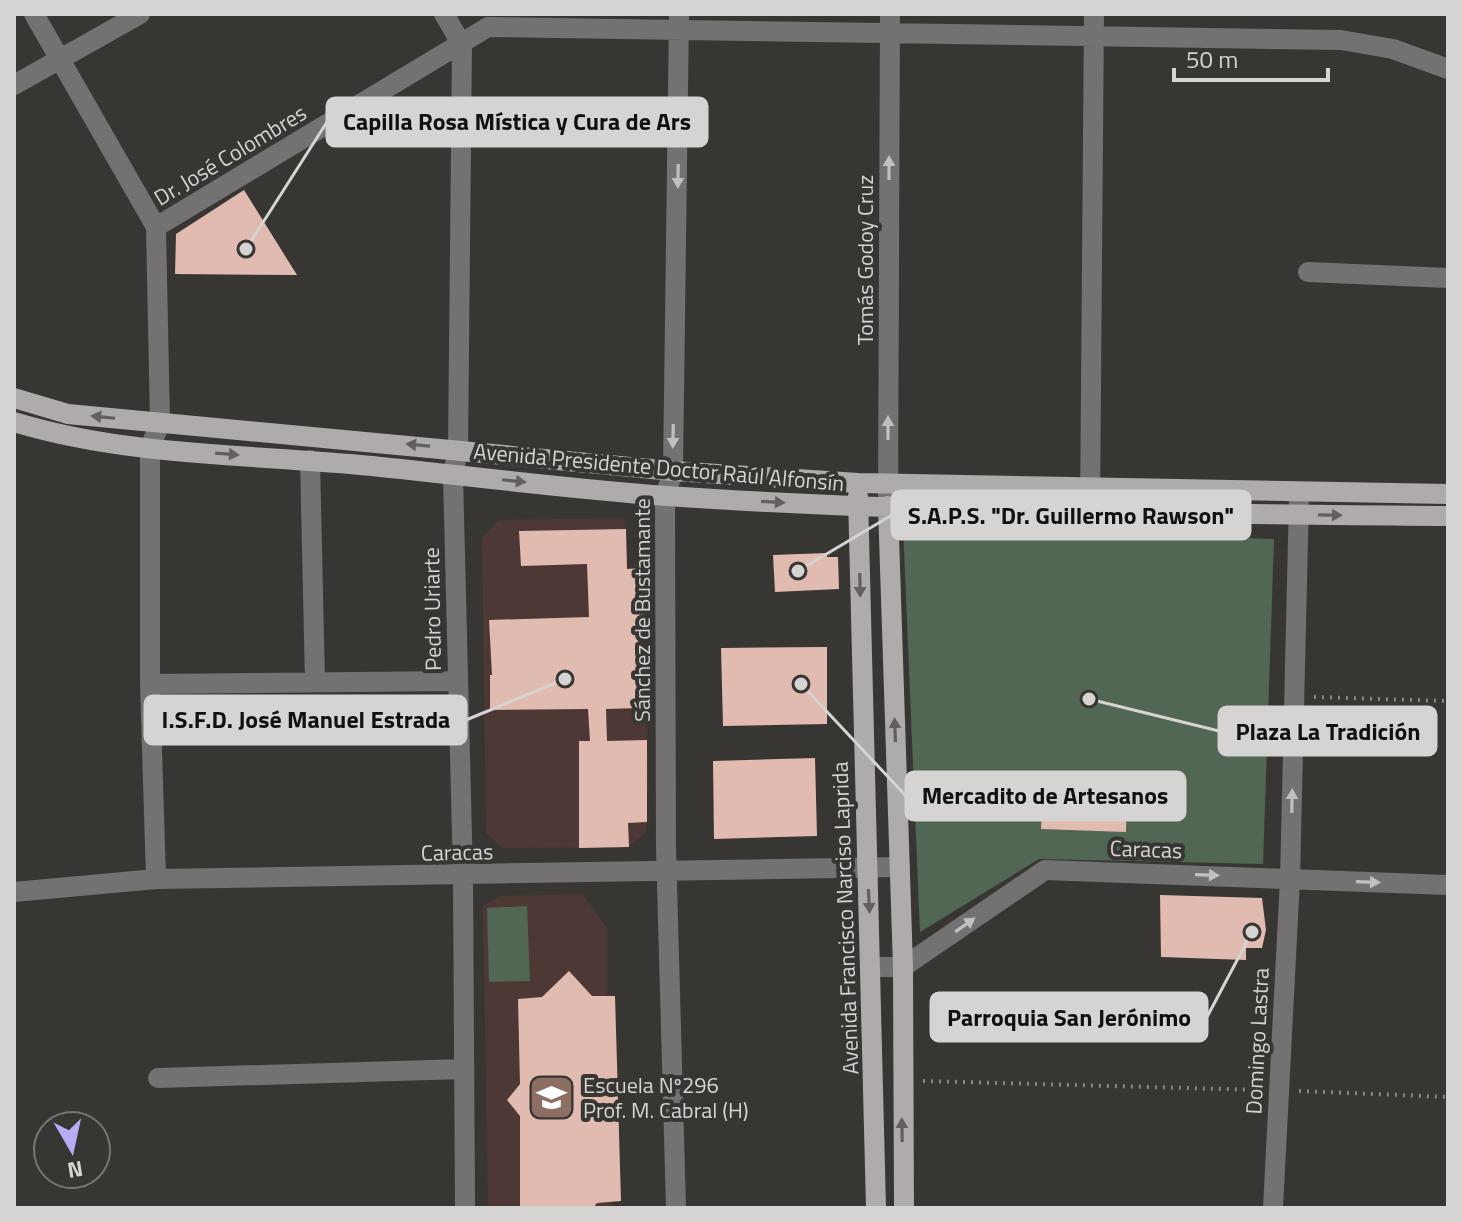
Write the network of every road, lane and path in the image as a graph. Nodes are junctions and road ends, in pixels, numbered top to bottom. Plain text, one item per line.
1 (34, 14) edge
2 (140, 14) edge
3 (444, 14) edge
4 (1094, 14) edge
5 (680, 23) edge
6 (889, 24) edge
7 (1093, 36) junction
8 (462, 45) junction
9 (58, 60) junction
10 (1448, 69) edge
11 (14, 85) edge
12 (156, 227) junction
13 (1308, 272) dead end
14 (1448, 278) edge
15 (14, 398) edge
16 (14, 422) edge
17 (160, 423) junction
18 (150, 448) junction
19 (458, 449) junction
20 (310, 460) junction
21 (673, 471) junction
22 (453, 475) junction
23 (858, 483) junction
24 (888, 484) junction
25 (1089, 486) junction
26 (1299, 493) junction
27 (1448, 494) edge
28 (665, 496) junction
29 (888, 506) junction
30 (858, 507) junction
31 (1090, 510) junction
32 (1298, 515) junction
33 (1448, 516) edge
34 (315, 681) junction
35 (458, 681) junction
36 (150, 684) junction
37 (1294, 696) junction
38 (1448, 701) edge
39 (900, 867) junction
40 (867, 868) junction
41 (666, 873) junction
42 (463, 876) junction
43 (156, 879) junction
44 (1290, 879) junction
45 (1448, 885) edge
46 (14, 892) edge
47 (872, 967) junction
48 (903, 967) junction
49 (464, 1069) junction
50 (158, 1078) dead end
51 (901, 1081) junction
52 (1278, 1090) junction
53 (1448, 1097) edge
54 (465, 1208) edge
55 (676, 1208) edge
56 (876, 1208) edge
57 (904, 1208) edge
58 (1273, 1208) edge

1 - 9 street
2 - 9 street
3 - 8 street
4 - 7 street
5 - 6 street, Dr. José Colombres
5 - 8 street, Dr. José Colombres
5 -> 21 street, Sánchez de Bustamante
6 - 7 street, Dr. José Colombres
24 -> 6 street, Tomás Godoy Cruz
7 - 10 street, Dr. José Colombres
7 - 25 street
8 - 12 street, Dr. José Colombres
8 - 19 street, Pedro Uriarte
9 - 11 street
9 - 12 street
12 - 17 street
13 - 14 street
17 -> 15 main road, Avenida Presidente Doctor Raúl Alfonsín
16 - 18 main road, Avenida Presidente Doctor Raúl Alfonsín
17 - 18 street
19 -> 17 main road, Avenida Presidente Doctor Raúl Alfonsín
18 -> 20 main road, Avenida Presidente Doctor Raúl Alfonsín
18 - 36 street
19 - 21 main road, Avenida Presidente Doctor Raúl Alfonsín
19 - 22 street, Pedro Uriarte
20 - 22 main road, Avenida Presidente Doctor Raúl Alfonsín
20 - 34 street
21 - 23 main road, Avenida Presidente Doctor Raúl Alfonsín
21 - 28 street, Sánchez de Bustamante
22 -> 28 main road, Avenida Presidente Doctor Raúl Alfonsín
22 - 35 street, Pedro Uriarte
23 - 24 main road, Avenida Presidente Doctor Raúl Alfonsín
23 - 30 main road, Avenida Francisco Narciso Laprida
24 - 25 main road, Avenida Presidente Doctor Raúl Alfonsín
24 - 29 street, Tomás Godoy Cruz
25 - 26 main road, Avenida Presidente Doctor Raúl Alfonsín
25 - 31 street
26 - 27 main road, Avenida Presidente Doctor Raúl Alfonsín
26 - 32 street, Domingo Lastra
28 -> 30 main road, Avenida Presidente Doctor Raúl Alfonsín
28 - 41 street, Sánchez de Bustamante
29 - 30 main road, Avenida Presidente Doctor Raúl Alfonsín
29 - 31 main road, Avenida Presidente Doctor Raúl Alfonsín
39 -> 29 main road
30 -> 40 main road, Avenida Francisco Narciso Laprida
31 - 32 main road, Avenida Presidente Doctor Raúl Alfonsín
32 -> 33 main road, Avenida Presidente Doctor Raúl Alfonsín
32 - 37 street, Domingo Lastra
34 - 35 street
34 - 36 street
35 - 42 street, Pedro Uriarte
36 - 43 street
37 - 38 path
44 -> 37 street, Domingo Lastra
39 - 40 street, Caracas
39 - 48 main road
40 - 41 street, Caracas
40 -> 47 main road, Avenida Francisco Narciso Laprida
41 - 42 street, Caracas
41 - 55 street, Sánchez de Bustamante
42 - 43 street, Caracas
42 - 49 street, Pedro Uriarte
43 - 46 street, Caracas
44 -> 45 street, Caracas
48 -> 44 street, Caracas
44 - 52 street, Domingo Lastra
47 - 48 street
47 - 56 main road, Avenida Francisco Narciso Laprida
48 - 51 main road
49 - 50 street
49 - 54 street, Pedro Uriarte
51 - 52 path
57 -> 51 main road
52 - 53 path
52 - 58 street, Domingo Lastra

